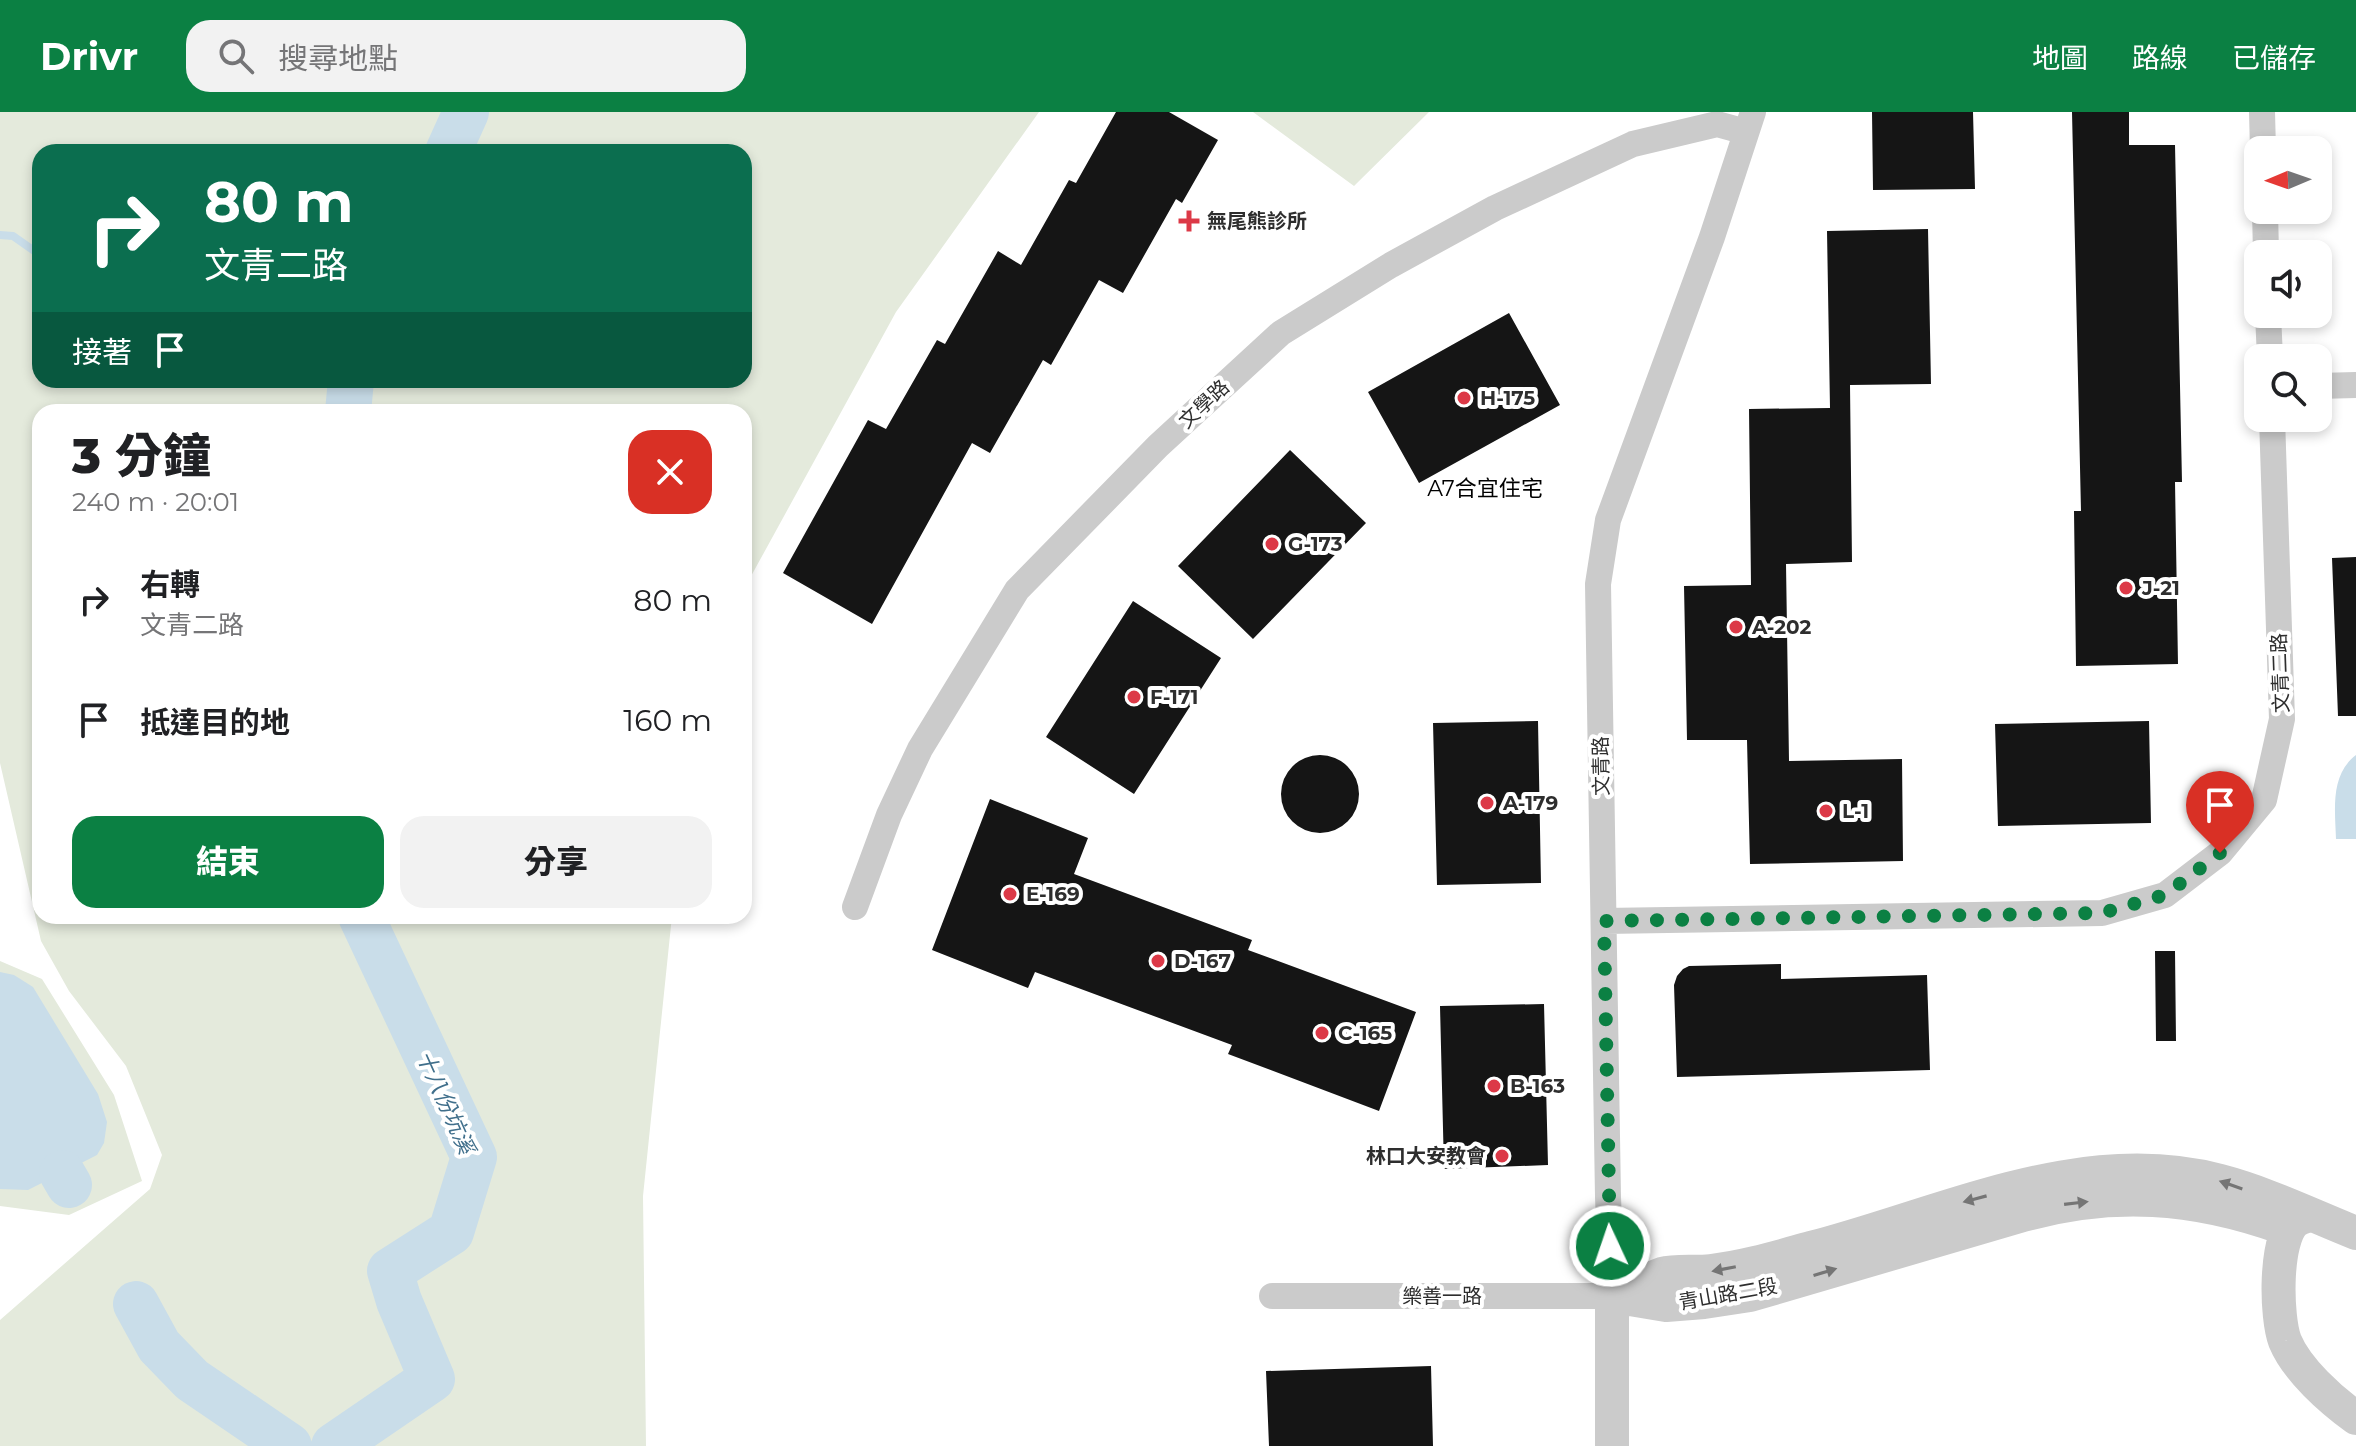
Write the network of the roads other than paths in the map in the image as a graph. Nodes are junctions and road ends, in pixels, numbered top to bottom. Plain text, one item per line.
1 (2262, 112) edge
2 (1750, 122) edge
3 (2263, 136) edge
4 (2356, 385) edge
5 (2332, 386) edge
6 (2272, 432) edge
7 (855, 907) dead end
8 (1604, 921) junction
9 (2302, 1227) junction
10 (2356, 1233) edge
11 (2356, 1255) edge
12 (1272, 1296) dead end
13 (1612, 1296) junction
14 (2356, 1398) edge
15 (2356, 1418) edge
16 (1612, 1446) edge

1 - 3 street
2 - 7 street, 文學路
2 - 8 street, 文青路
4 - 5 street
6 - 8 street, 文青二路
8 - 13 street, 文青路
9 - 10 street, 青山路二段
9 - 11 street, 青山路二段
9 - 13 street, 青山路二段
9 - 14 street
9 - 15 street
12 - 13 street, 樂善一路
13 - 16 street, 文青路

